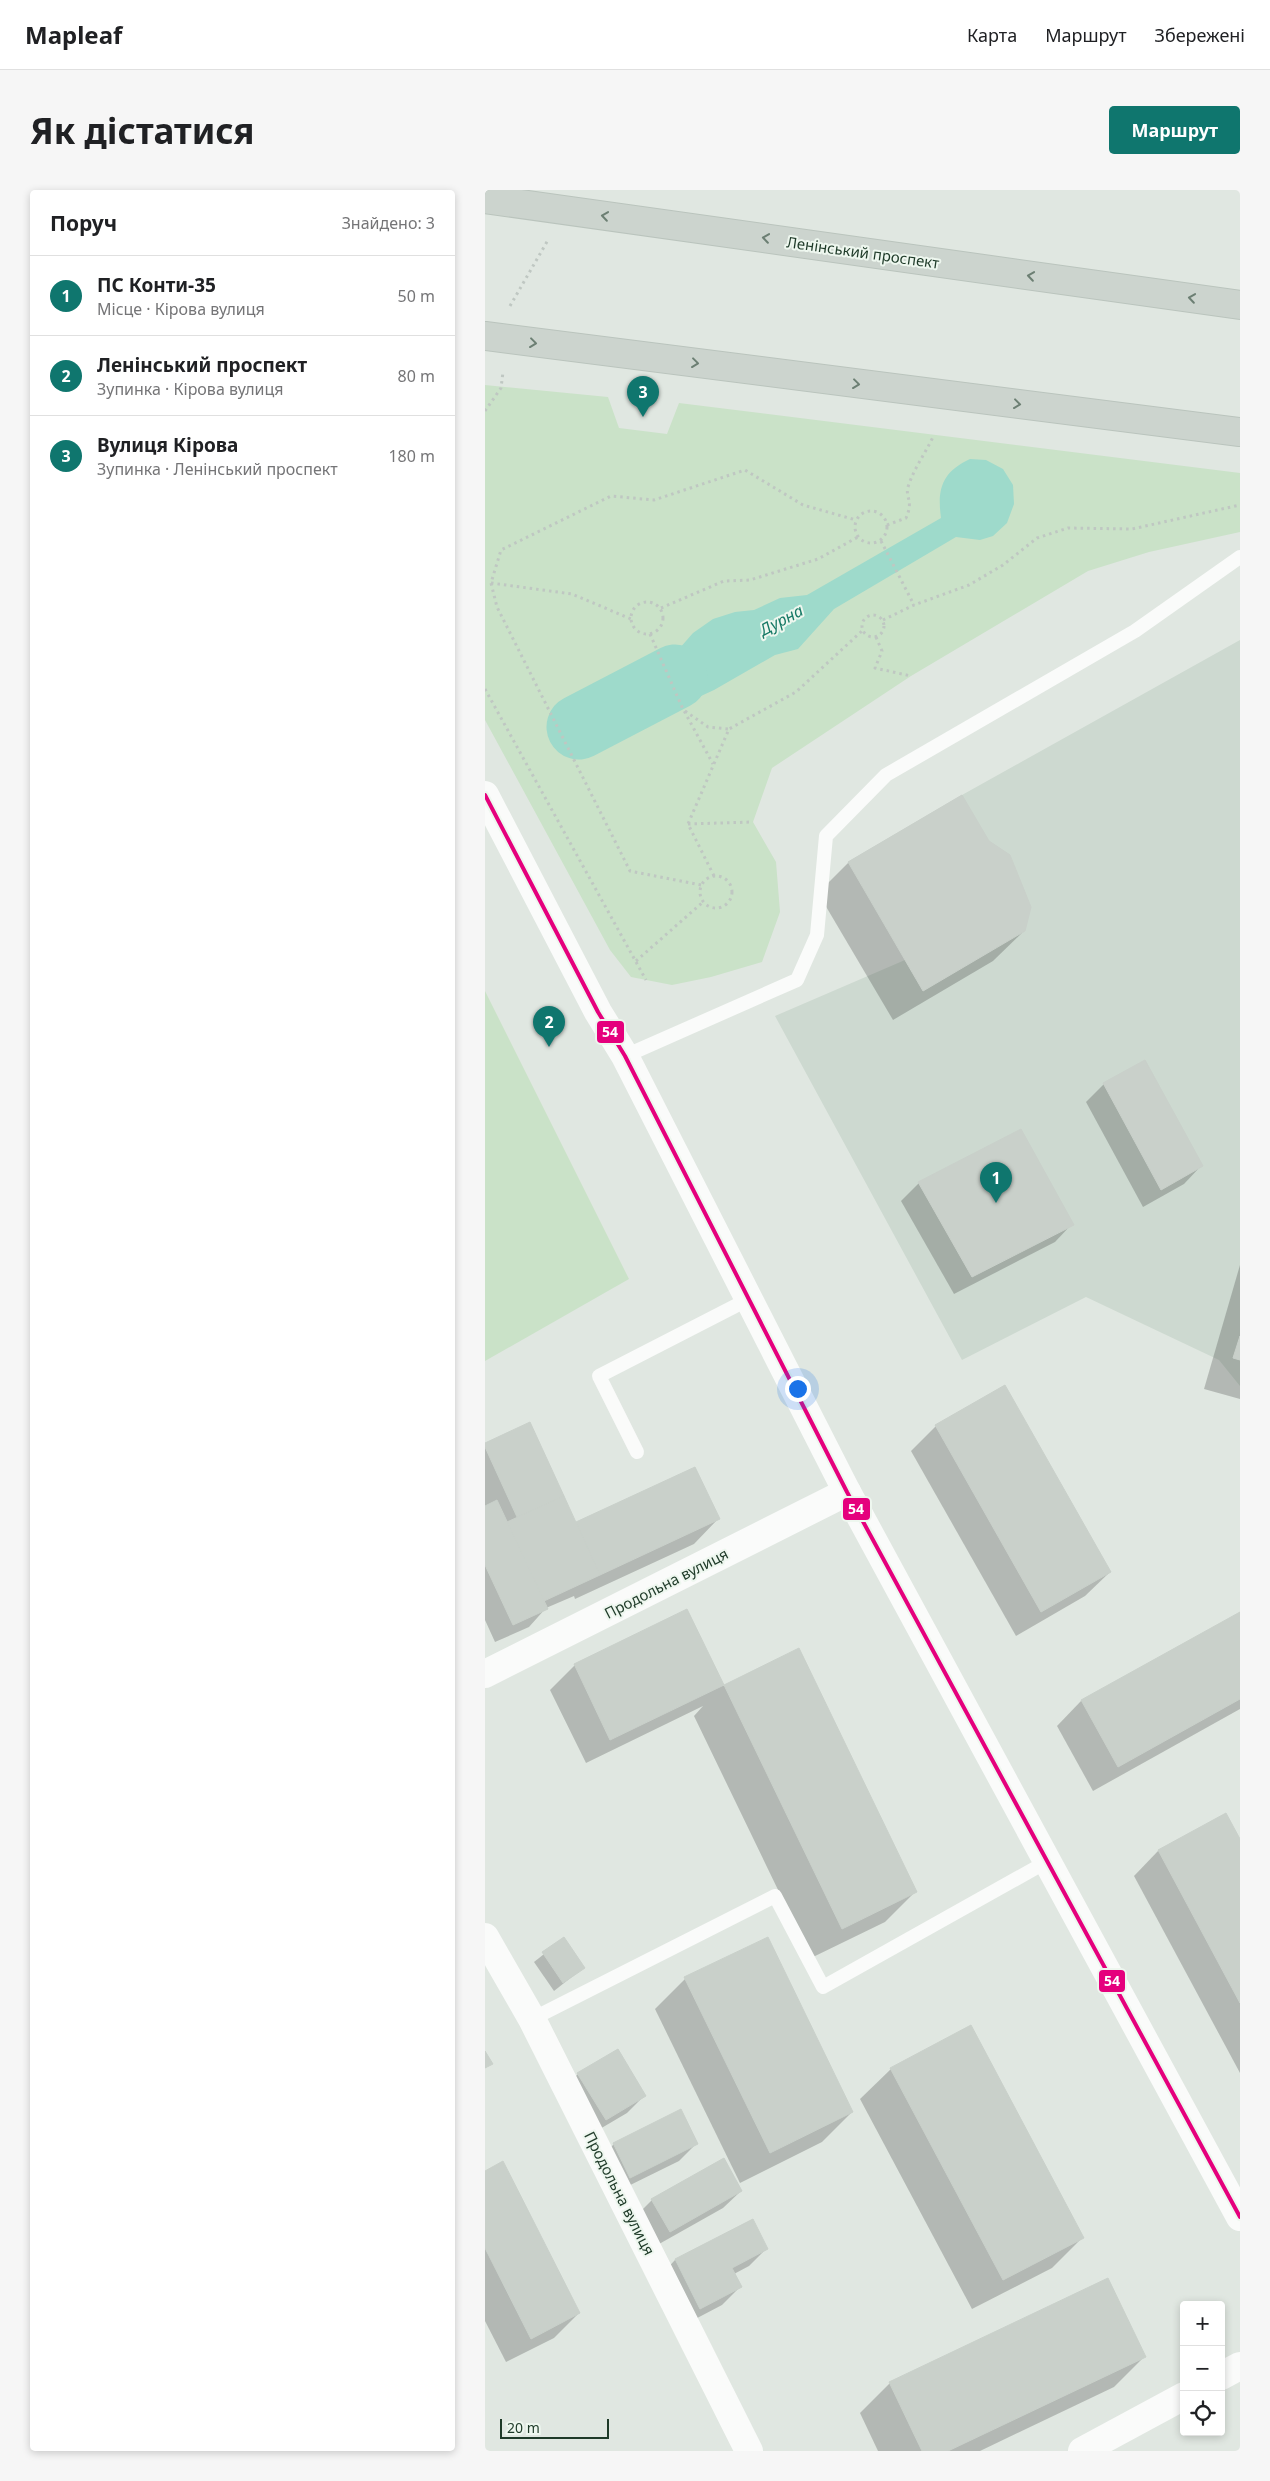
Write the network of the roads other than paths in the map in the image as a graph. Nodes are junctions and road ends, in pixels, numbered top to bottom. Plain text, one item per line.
1 (485, 199) edge
2 (1240, 305) edge
3 (497, 338) edge
4 (1240, 432) edge
5 (1240, 557) edge
6 (485, 794) edge
7 (625, 1056) junction
8 (747, 1300) junction
9 (637, 1452) dead end
10 (847, 1492) junction
11 (485, 1674) edge
12 (1048, 1861) junction
13 (485, 1937) edge
14 (533, 2019) junction
15 (1240, 2217) edge
16 (1240, 2366) edge
17 (1225, 2374) edge
18 (1180, 2398) edge
19 (749, 2451) edge
20 (1082, 2451) edge

2 -> 1 main road, Ленінський проспект
3 -> 4 main road
5 - 7 lane
6 - 7 street
7 - 8 street
8 - 9 lane
8 - 10 street
10 - 11 street, Продольна вулиця
10 - 12 street
12 - 14 lane
12 - 15 street
13 - 14 street, Продольна вулиця
14 - 19 street, Продольна вулиця
16 - 17 street
18 - 20 street

